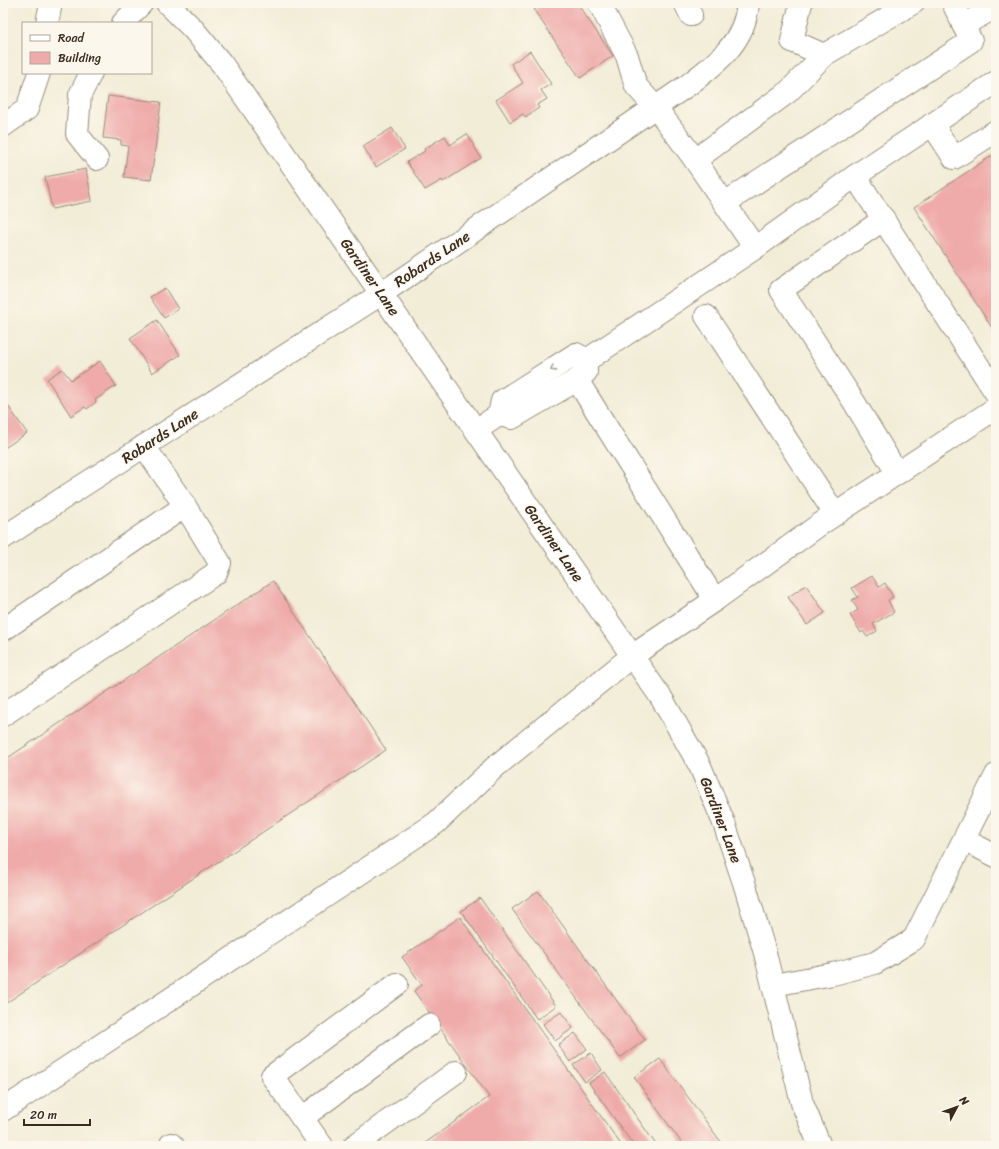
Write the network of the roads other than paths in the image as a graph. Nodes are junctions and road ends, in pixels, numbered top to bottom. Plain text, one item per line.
1 (51, 3) edge
2 (142, 3) edge
3 (167, 3) edge
4 (599, 3) edge
5 (748, 3) edge
6 (801, 3) edge
7 (913, 3) edge
8 (953, 3) edge
9 (996, 7) edge
10 (47, 22) edge
11 (124, 22) edge
12 (964, 25) junction
13 (824, 55) junction
14 (39, 74) edge
15 (90, 74) edge
16 (996, 82) edge
17 (655, 107) junction
18 (932, 124) junction
19 (3, 126) edge
20 (996, 131) edge
21 (97, 159) dead end
22 (696, 160) junction
23 (855, 176) junction
24 (725, 203) junction
25 (884, 219) junction
26 (755, 248) junction
27 (381, 294) junction
28 (706, 316) dead end
29 (587, 360) junction
30 (577, 380) junction
31 (538, 390) junction
32 (996, 393) edge
33 (996, 408) edge
34 (476, 430) junction
35 (144, 446) junction
36 (898, 473) junction
37 (185, 506) junction
38 (835, 514) junction
39 (3, 538) edge
40 (715, 600) junction
41 (3, 630) edge
42 (632, 656) junction
43 (3, 715) edge
44 (996, 775) edge
45 (964, 840) junction
46 (996, 856) edge
47 (397, 984) dead end
48 (773, 986) junction
49 (429, 1025) dead end
50 (456, 1072) dead end
51 (3, 1110) edge
52 (302, 1118) junction
53 (322, 1146) edge
54 (354, 1146) edge
55 (820, 1146) edge

1 - 10 street
2 - 11 street
3 - 27 street, Gardiner Lane
4 - 17 street
5 - 17 street, Robards Lane
6 - 13 street
7 - 13 street
8 - 12 street
9 - 12 street
12 - 24 street
13 - 22 street
14 - 19 street
15 - 21 street
16 - 18 street
17 - 22 street
17 - 27 street, Robards Lane
18 - 20 street
18 - 23 street
22 - 24 street
23 - 25 street
23 - 26 street
24 - 26 street
25 - 32 street
25 - 36 street
26 - 29 street
27 - 34 street, Gardiner Lane
27 - 35 street, Robards Lane
28 - 38 street
29 - 30 street
29 -> 31 street
30 - 31 street
30 - 40 street
31 - 34 street
33 - 36 street
34 - 42 street, Gardiner Lane
35 - 37 street
35 - 39 street, Robards Lane
36 - 38 street
37 - 41 street
37 - 43 street
38 - 40 street
40 - 42 street
42 - 48 street, Gardiner Lane
42 - 51 street
44 - 45 street
45 - 46 street
45 - 48 street
47 - 52 street
48 - 55 street, Gardiner Lane
49 - 52 street
50 - 54 street
52 - 53 street

